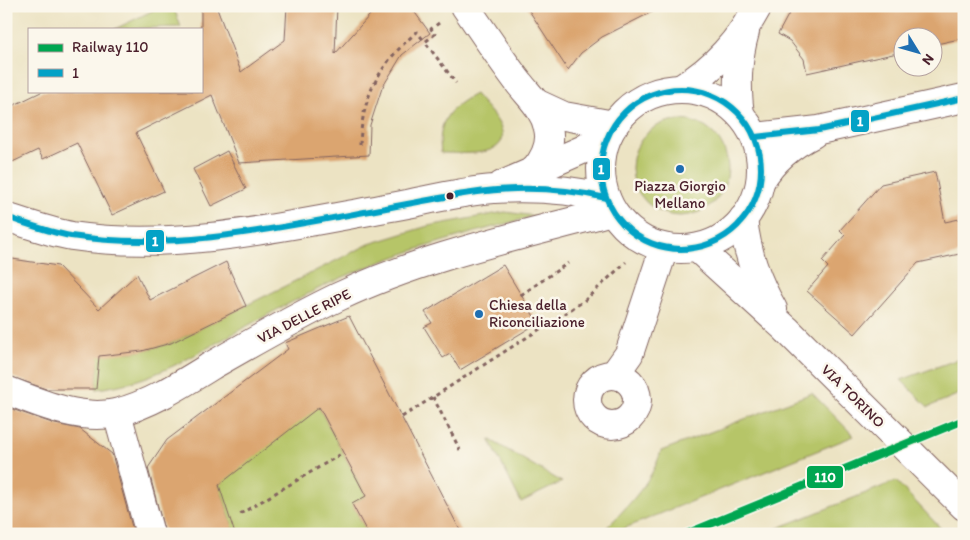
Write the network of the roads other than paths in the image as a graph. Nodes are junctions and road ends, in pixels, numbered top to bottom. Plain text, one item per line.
1 (466, 6) edge
2 (752, 18) edge
3 (682, 88) junction
4 (964, 98) edge
5 (538, 104) junction
6 (740, 114) junction
7 (612, 129) junction
8 (818, 130) junction
9 (756, 138) junction
10 (535, 170) junction
11 (761, 180) junction
12 (493, 189) junction
13 (609, 204) junction
14 (6, 217) edge
15 (743, 219) junction
16 (656, 245) junction
17 (697, 248) junction
18 (786, 329) junction
19 (624, 370) dead end
20 (6, 390) edge
21 (117, 413) junction
22 (964, 506) edge
23 (150, 534) edge

1 - 5 main road
2 - 3 main road
2 - 6 main road
3 - 6 main road
3 - 7 main road
4 - 8 main road
5 - 7 main road
5 - 10 main road
6 - 9 main road
7 - 10 main road
7 - 13 main road
8 - 9 main road
8 - 11 main road
9 - 11 main road
10 - 12 main road
11 - 15 main road
12 - 13 main road
12 - 14 main road
13 - 16 main road
13 - 21 main road, VIA DELLE RIPE
15 - 17 main road
15 - 18 main road, VIA TORINO
16 - 17 main road
16 - 19 main road
17 - 18 main road, VIA TORINO
18 - 22 main road, VIA TORINO
20 - 21 main road, VIA DELLE RIPE
21 - 23 main road

